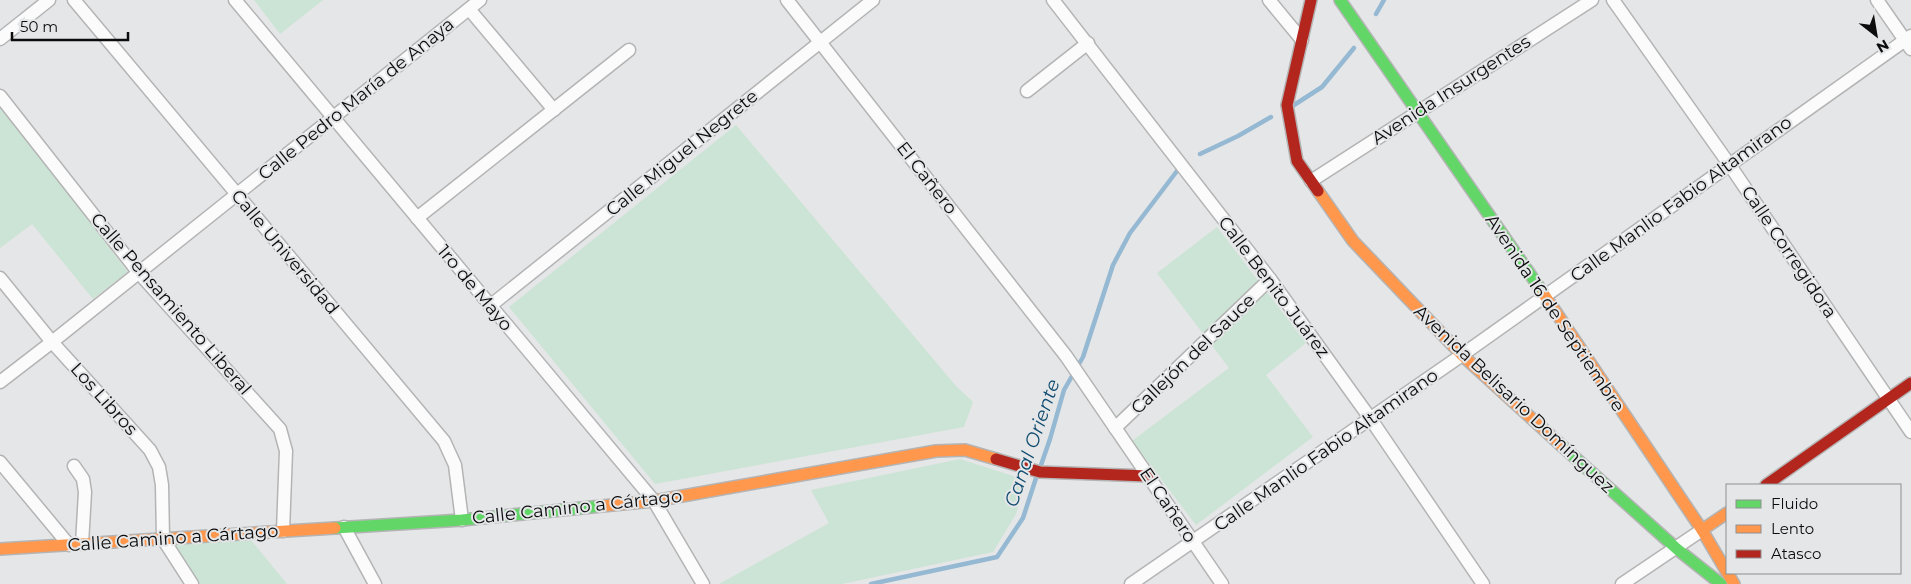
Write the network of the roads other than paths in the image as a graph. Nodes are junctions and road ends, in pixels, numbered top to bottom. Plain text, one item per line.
1 (49, 0) edge
2 (74, 0) edge
3 (236, 0) edge
4 (480, 0) edge
5 (787, 0) edge
6 (873, 0) edge
7 (1053, 0) edge
8 (1268, 0) edge
9 (1311, 0) edge
10 (1340, 0) edge
11 (1592, 0) edge
12 (1613, 0) edge
13 (1877, 0) edge
14 (469, 9) junction
15 (0, 39) edge
16 (1302, 40) junction
17 (821, 42) junction
18 (1909, 42) edge
19 (1088, 43) junction
20 (629, 50) dead end
21 (1028, 91) dead end
22 (0, 96) edge
23 (554, 110) junction
24 (1417, 112) junction
25 (332, 118) junction
26 (1729, 164) junction
27 (1311, 181) junction
28 (236, 195) junction
29 (417, 218) junction
30 (139, 273) junction
31 (0, 278) edge
32 (1270, 279) junction
33 (1545, 296) junction
34 (490, 306) junction
35 (52, 342) junction
36 (1462, 355) junction
37 (0, 382) edge
38 (1911, 383) edge
39 (1888, 399) junction
40 (1370, 418) junction
41 (1115, 428) junction
42 (1911, 432) edge
43 (0, 462) edge
44 (74, 466) dead end
45 (1148, 476) junction
46 (1767, 484) edge
47 (654, 501) junction
48 (1726, 514) edge
49 (462, 520) junction
50 (344, 527) junction
51 (1702, 530) junction
52 (283, 531) junction
53 (163, 539) junction
54 (1194, 542) junction
55 (82, 544) junction
56 (69, 545) junction
57 (0, 549) edge
58 (1677, 549) junction
59 (1726, 570) edge
60 (192, 584) edge
61 (375, 584) edge
62 (703, 584) edge
63 (1131, 584) edge
64 (1222, 584) edge
65 (1483, 584) edge
66 (1622, 584) edge
67 (1721, 584) edge

1 - 15 street
2 - 28 street, Calle Universidad
3 - 25 street, 1ro de Mayo
4 - 14 street, Calle Pedro María de Anaya
5 - 17 street, El Cañero
6 - 17 street, Calle Miguel Negrete
7 - 19 street, Calle Benito Juárez
8 - 16 street
9 - 16 main road, Avenida Belisario Domínguez
10 - 24 main road, Avenida 16 de Septiembre
11 - 24 street, Avenida Insurgentes
12 - 26 street, Calle Corregidora
13 - 18 street
14 - 23 street
14 - 25 street, Calle Pedro María de Anaya
16 - 27 main road, Avenida Belisario Domínguez
17 - 34 street, Calle Miguel Negrete
17 - 41 street, El Cañero
18 - 26 street, Calle Manlio Fabio Altamirano
19 - 21 street
19 - 32 street, Calle Benito Juárez
20 - 23 street
22 - 30 street, Calle Pensamiento Liberal
23 - 29 street
24 - 27 street, Avenida Insurgentes
24 - 33 main road, Avenida 16 de Septiembre
25 - 28 street, Calle Pedro María de Anaya
25 - 29 street, 1ro de Mayo
26 - 33 street, Calle Manlio Fabio Altamirano
26 - 39 street, Calle Corregidora
27 - 36 main road, Avenida Belisario Domínguez
28 - 30 street, Calle Pedro María de Anaya
28 - 49 street, Calle Universidad
29 - 34 street, 1ro de Mayo
30 - 35 street, Calle Pedro María de Anaya
30 - 52 street, Calle Pensamiento Liberal
31 - 35 street, Los Libros
32 - 40 street, Calle Benito Juárez
32 - 41 street, Callejón del Sauce
33 - 36 street, Calle Manlio Fabio Altamirano
33 - 51 main road, Avenida 16 de Septiembre
34 - 47 street, 1ro de Mayo
35 - 37 street, Calle Pedro María de Anaya
35 - 53 street, Los Libros
36 - 40 street, Calle Manlio Fabio Altamirano
36 - 58 main road, Avenida Belisario Domínguez
38 - 39 main road
39 - 42 street, Calle Corregidora
39 - 46 main road
40 - 54 street, Calle Manlio Fabio Altamirano
40 - 65 street, Calle Benito Juárez
41 - 45 street, El Cañero
43 - 56 street
44 - 55 street
45 - 47 main road, Calle Camino a Cártago
45 - 54 street, El Cañero
47 - 49 main road, Calle Camino a Cártago
47 - 62 street, 1ro de Mayo
48 - 51 main road
49 - 50 main road, Calle Camino a Cártago
50 - 52 main road, Calle Camino a Cártago
50 - 61 street
51 - 58 street
51 - 59 main road, Avenida 16 de Septiembre
52 - 53 main road, Calle Camino a Cártago
53 - 55 main road, Calle Camino a Cártago
53 - 60 street
54 - 63 street, Calle Manlio Fabio Altamirano
54 - 64 street, El Cañero
55 - 56 main road, Calle Camino a Cártago
56 - 57 main road, Calle Camino a Cártago
58 - 66 street
58 - 67 main road, Avenida Belisario Domínguez

